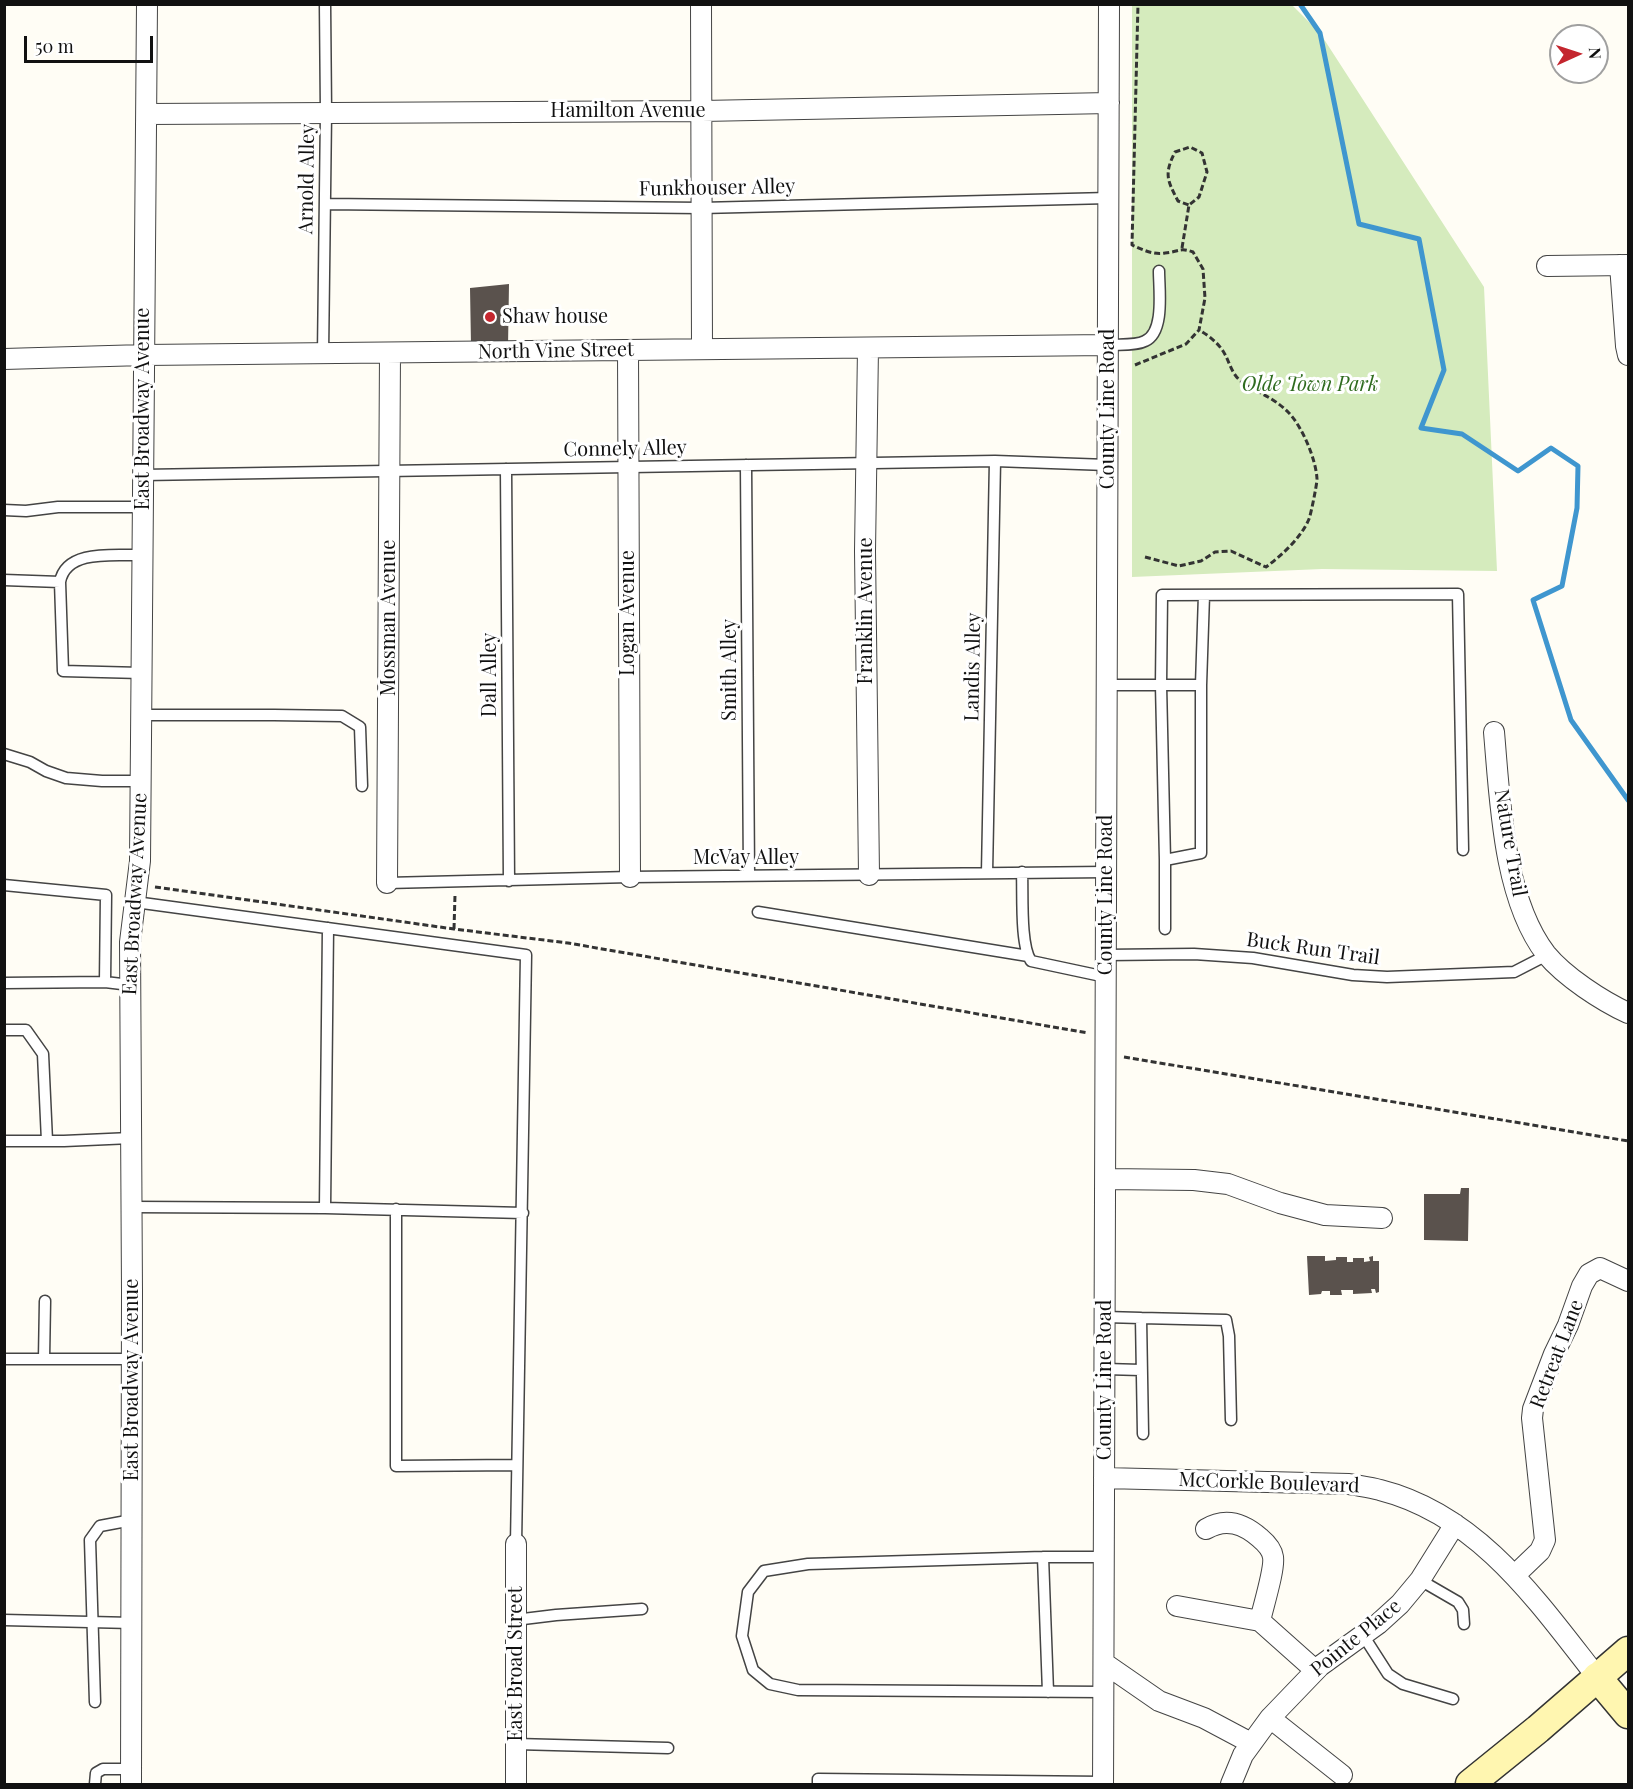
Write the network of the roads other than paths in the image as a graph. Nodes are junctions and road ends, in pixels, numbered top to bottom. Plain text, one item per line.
1 (147, 4) edge
2 (325, 4) edge
3 (701, 4) edge
4 (1109, 4) edge
5 (1109, 103) junction
6 (702, 111) junction
7 (326, 113) junction
8 (147, 114) junction
9 (1109, 198) junction
10 (325, 204) junction
11 (701, 208) junction
12 (1624, 265) edge
13 (1547, 266) dead end
14 (1159, 271) dead end
15 (1108, 345) junction
16 (868, 348) junction
17 (702, 349) junction
18 (628, 350) junction
19 (390, 353) junction
20 (323, 354) junction
21 (1629, 355) edge
22 (144, 356) junction
23 (4, 359) edge
24 (995, 461) junction
25 (866, 464) junction
26 (746, 465) junction
27 (1107, 465) junction
28 (627, 467) junction
29 (507, 469) junction
30 (390, 471) junction
31 (142, 475) junction
32 (142, 507) junction
33 (4, 510) edge
34 (142, 555) junction
35 (4, 580) edge
36 (60, 582) junction
37 (1204, 595) junction
38 (141, 673) junction
39 (1106, 685) junction
40 (1161, 685) junction
41 (1201, 685) junction
42 (141, 715) junction
43 (1494, 732) dead end
44 (4, 754) edge
45 (140, 781) junction
46 (362, 786) dead end
47 (1463, 850) dead end
48 (1165, 860) junction
49 (1022, 872) junction
50 (1106, 872) junction
51 (987, 873) junction
52 (749, 875) junction
53 (869, 875) junction
54 (630, 876) junction
55 (509, 881) junction
56 (387, 883) joint
57 (4, 885) edge
58 (136, 893) junction
59 (758, 912) dead end
60 (328, 928) junction
61 (1165, 928) dead end
62 (1106, 955) junction
63 (1547, 955) junction
64 (1028, 956) junction
65 (1106, 977) junction
66 (105, 982) junction
67 (4, 983) edge
68 (130, 986) junction
69 (1629, 1012) edge
70 (4, 1030) edge
71 (131, 1138) junction
72 (4, 1141) edge
73 (47, 1141) junction
74 (1106, 1179) junction
75 (132, 1206) junction
76 (325, 1208) junction
77 (396, 1209) junction
78 (523, 1213) junction
79 (1382, 1218) dead end
80 (1629, 1281) edge
81 (45, 1300) dead end
82 (1105, 1317) junction
83 (1141, 1318) junction
84 (4, 1359) edge
85 (44, 1359) junction
86 (132, 1359) junction
87 (1105, 1369) junction
88 (1141, 1370) junction
89 (1231, 1420) dead end
90 (1143, 1434) dead end
91 (518, 1466) junction
92 (1104, 1478) junction
93 (132, 1520) junction
94 (1455, 1524) junction
95 (1206, 1528) dead end
96 (516, 1544) joint
97 (1043, 1557) junction
98 (1104, 1557) junction
99 (1515, 1575) junction
100 (1420, 1580) junction
101 (1177, 1606) dead end
102 (642, 1610) dead end
103 (4, 1620) edge
104 (515, 1620) junction
105 (1260, 1621) junction
106 (93, 1622) junction
107 (132, 1623) junction
108 (1464, 1624) dead end
109 (1363, 1635) junction
110 (1629, 1652) edge
111 (1104, 1663) junction
112 (1315, 1670) junction
113 (1597, 1677) junction
114 (1048, 1692) junction
115 (1104, 1692) junction
116 (1453, 1699) dead end
117 (95, 1702) dead end
118 (1629, 1714) edge
119 (1270, 1718) junction
120 (1251, 1743) junction
121 (516, 1744) junction
122 (668, 1748) dead end
123 (1342, 1775) dead end
124 (131, 1777) edge
125 (1103, 1783) edge
126 (95, 1785) edge
127 (516, 1785) edge
128 (818, 1785) edge
129 (1231, 1785) edge
130 (1470, 1785) edge

1 - 8 street, East Broadway Avenue
2 - 7 lane, Arnold Alley
3 - 6 street
4 - 5 street, County Line Road
5 - 6 street, Hamilton Avenue
5 - 9 street, County Line Road
6 - 7 street, Hamilton Avenue
6 - 11 street
7 - 8 street, Hamilton Avenue
7 - 10 lane, Arnold Alley
8 - 22 street, East Broadway Avenue
9 - 11 lane, Funkhouser Alley
9 - 15 street, County Line Road
10 - 11 lane, Funkhouser Alley
10 - 20 lane, Arnold Alley
11 - 17 street
12 - 13 street
12 - 21 street
14 - 15 lane
15 - 16 street, North Vine Street
15 - 27 street, County Line Road
16 - 17 street, North Vine Street
16 - 25 street, Franklin Avenue
17 - 18 street, North Vine Street
18 - 19 street, North Vine Street
18 - 28 street, Logan Avenue
19 - 20 street, North Vine Street
19 - 30 street, Mossman Avenue
20 - 22 street, North Vine Street
22 - 23 street, North Vine Street
22 - 31 street, East Broadway Avenue
24 - 25 lane, Connely Alley
24 - 27 lane, Connely Alley
24 - 51 lane, Landis Alley
25 - 26 lane, Connely Alley
25 - 53 street, Franklin Avenue
26 - 28 lane, Connely Alley
26 - 52 lane, Smith Alley
27 - 39 street, County Line Road
28 - 29 lane, Connely Alley
28 - 54 street, Logan Avenue
29 - 30 lane, Connely Alley
29 - 55 lane, Dall Alley
30 - 31 lane, Connely Alley
30 - 56 street, Mossman Avenue
31 - 32 street, East Broadway Avenue
32 - 33 lane
32 - 34 street, East Broadway Avenue
34 - 36 lane
34 - 38 street, East Broadway Avenue
35 - 36 lane
36 - 38 lane
37 - 40 lane
37 - 41 lane
37 - 47 lane
38 - 42 street, East Broadway Avenue
39 - 40 lane
39 - 50 street, County Line Road
40 - 41 lane
40 - 48 lane
41 - 48 lane
42 - 45 street, East Broadway Avenue
42 - 46 lane
43 - 63 street, Nature Trail
44 - 45 lane
45 - 58 street, East Broadway Avenue
48 - 61 lane
49 - 50 lane, McVay Alley
49 - 51 lane, McVay Alley
49 - 64 lane
50 - 62 street, County Line Road
51 - 53 lane, McVay Alley
52 - 53 lane, McVay Alley
52 - 54 lane, McVay Alley
54 - 55 lane, McVay Alley
55 - 56 lane, McVay Alley
57 - 66 lane
58 - 60 lane
58 - 68 street, East Broadway Avenue
59 - 64 lane
60 - 76 lane
60 - 78 lane
62 - 63 lane, Buck Run Trail
62 - 65 street, County Line Road
63 - 69 street, Nature Trail
64 - 65 lane
65 - 74 street, County Line Road
66 - 67 lane
66 - 68 lane
68 - 71 street, East Broadway Avenue
70 - 73 lane
71 - 73 lane
71 - 75 street, East Broadway Avenue
72 - 73 lane
74 - 79 street
74 - 82 street, County Line Road
75 - 76 lane
75 - 86 street, East Broadway Avenue
76 - 77 lane
77 - 78 lane
77 - 91 lane
78 - 91 lane
80 - 99 street, Retreat Lane
81 - 85 lane
82 - 83 lane
82 - 87 street, County Line Road
83 - 88 lane
83 - 89 lane
84 - 85 lane
85 - 86 lane
86 - 93 street, East Broadway Avenue
87 - 88 lane
87 - 92 street, County Line Road
88 - 90 lane
91 - 96 lane
92 - 94 street, McCorkle Boulevard
92 - 98 street, County Line Road
93 - 106 lane
93 - 107 street, East Broadway Avenue
94 - 99 street, McCorkle Boulevard
94 - 100 street, Pointe Place
95 - 105 street
96 - 104 street, East Broad Street
97 - 98 lane
97 - 114 lane
97 - 114 lane
98 - 111 street, County Line Road
99 - 113 street, McCorkle Boulevard
100 - 108 lane
100 - 109 street, Pointe Place
101 - 105 street
102 - 104 lane
103 - 106 lane
104 - 121 street, East Broad Street
105 - 112 street
106 - 107 lane
106 - 117 lane
107 - 124 street, East Broadway Avenue
109 - 112 street, Pointe Place
109 - 116 lane
110 - 113 main road
111 - 115 street, County Line Road
111 - 120 street
112 - 119 street, Pointe Place
113 - 118 main road, McCorkle Boulevard
113 - 130 main road
114 - 115 lane
115 - 125 street, County Line Road
119 - 120 street, Pointe Place
119 - 123 street
120 - 129 street, Pointe Place
121 - 122 lane
121 - 127 street, East Broad Street
124 - 126 lane
125 - 128 lane

